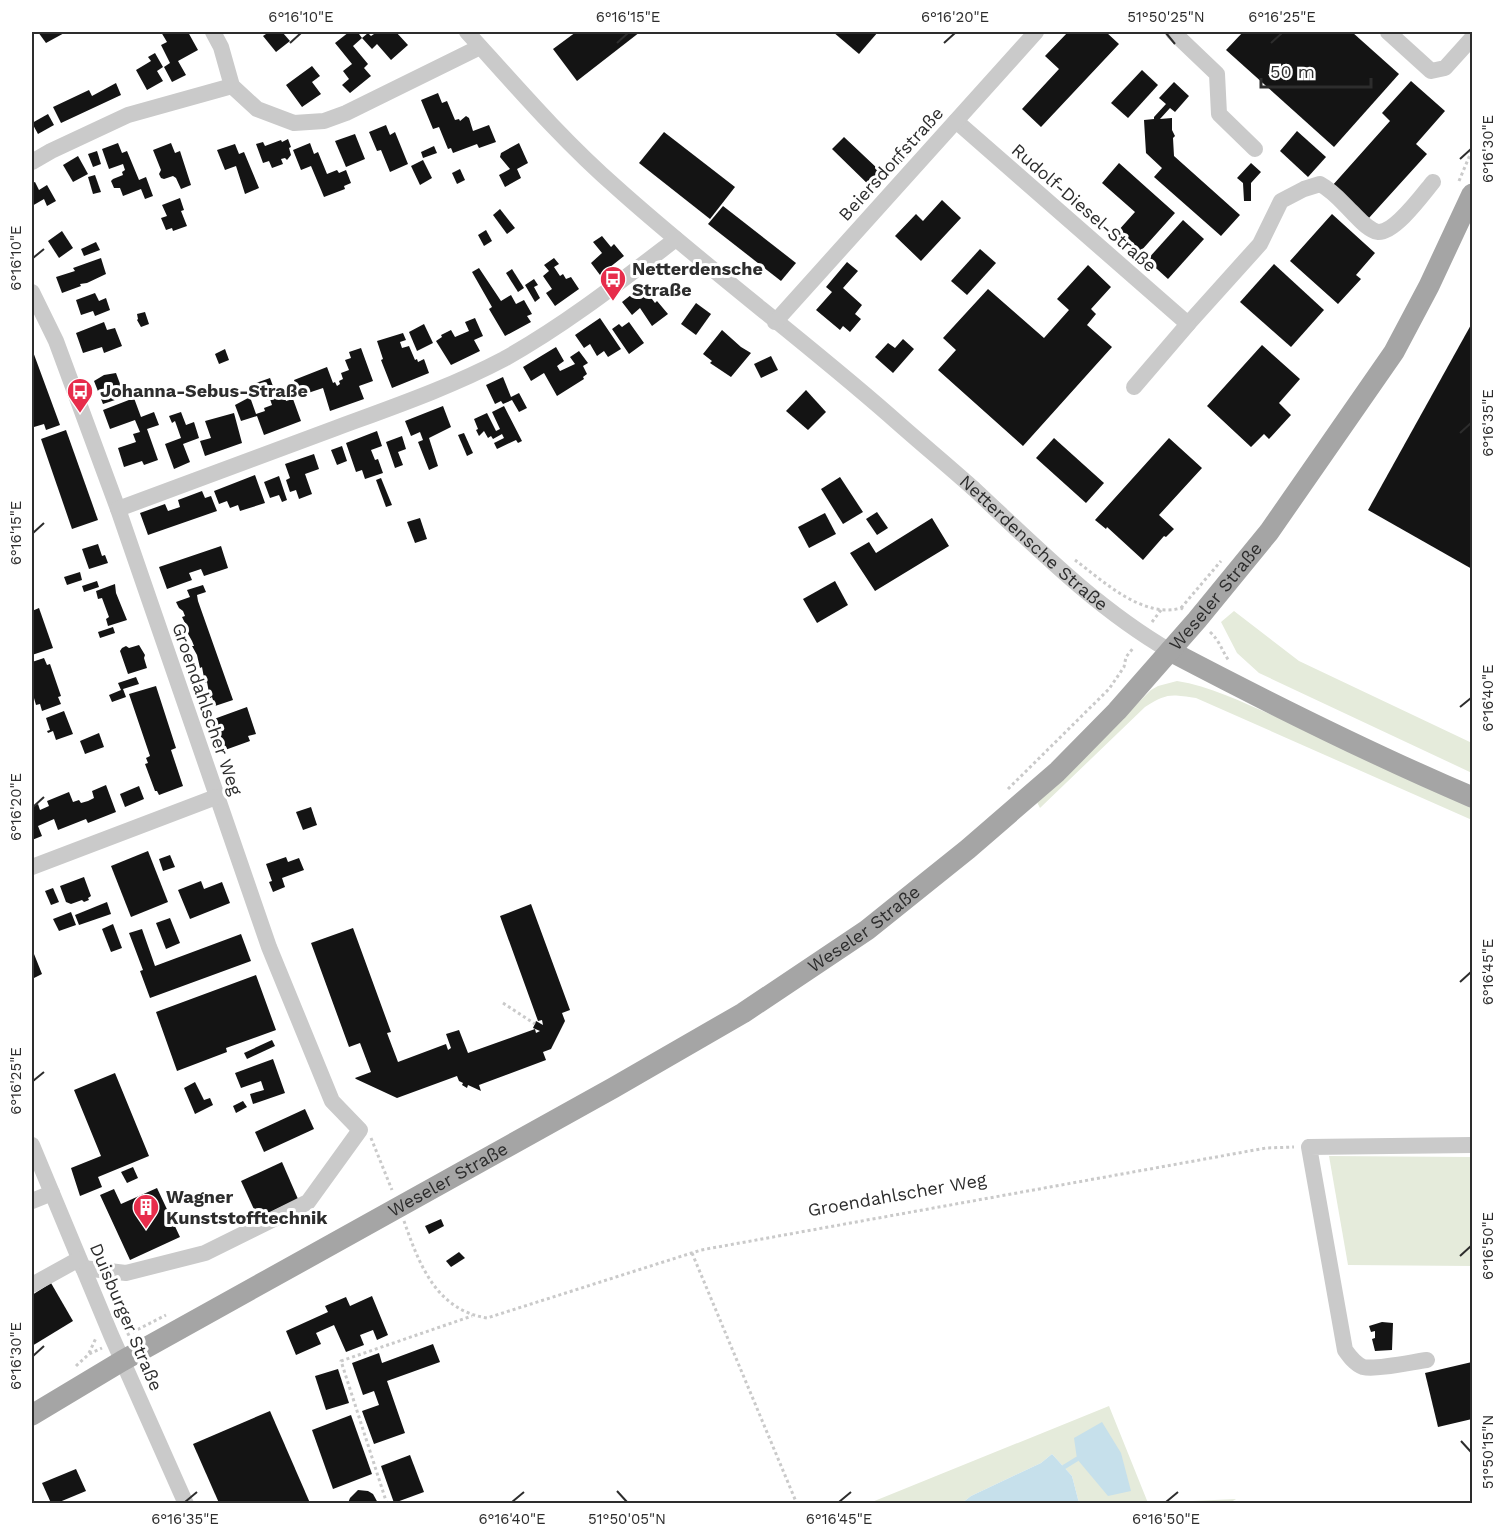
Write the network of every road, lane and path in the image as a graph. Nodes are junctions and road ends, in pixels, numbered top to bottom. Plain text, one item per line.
1 (213, 32) edge
2 (467, 32) edge
3 (1035, 32) edge
4 (1173, 32) edge
5 (1388, 32) edge
6 (1473, 39) edge
7 (480, 47) junction
8 (232, 86) junction
9 (956, 121) junction
10 (1255, 149) dead end
11 (1473, 150) edge
12 (32, 162) edge
13 (1433, 182) dead end
14 (1466, 188) edge
15 (676, 239) junction
16 (32, 292) edge
17 (775, 322) junction
18 (1188, 324) junction
19 (1134, 387) dead end
20 (118, 508) junction
21 (1227, 553) dead end
22 (1181, 608) dead end
23 (1161, 610) dead end
24 (1143, 635) junction
25 (1170, 651) junction
26 (1008, 789) dead end
27 (1473, 796) edge
28 (216, 797) junction
29 (32, 867) edge
30 (503, 1003) dead end
31 (535, 1024) dead end
32 (360, 1130) junction
33 (32, 1145) edge
34 (1473, 1145) edge
35 (1310, 1147) junction
36 (51, 1192) junction
37 (397, 1201) junction
38 (32, 1202) edge
39 (692, 1253) junction
40 (81, 1264) junction
41 (32, 1285) edge
42 (472, 1316) junction
43 (1427, 1360) dead end
44 (122, 1361) junction
45 (32, 1415) edge
46 (186, 1503) edge
47 (387, 1503) edge
48 (797, 1503) edge

1 - 8 street
2 - 7 street, Netterdensche Straße
3 - 9 street, Beiersdorfstraße
4 - 10 street
5 - 6 street
7 - 8 street
7 - 15 street, Netterdensche Straße
8 - 12 street
9 - 17 street, Beiersdorfstraße
9 - 18 street, Rudolf-Diesel-Straße
11 - 14 path
13 - 18 street
14 - 25 main road, Weseler Straße
15 - 17 street, Netterdensche Straße
15 - 20 street
16 - 20 street, Groendahlscher Weg
17 - 24 street, Netterdensche Straße
18 - 19 street
20 - 28 street, Groendahlscher Weg
21 - 22 path
23 - 24 path
24 - 25 street, Netterdensche Straße
24 - 26 path
25 - 27 main road, Netterdensche Straße
25 - 37 main road, Weseler Straße
28 - 29 street
28 - 32 street, Groendahlscher Weg
30 - 31 path
32 - 37 path
32 - 40 street
33 - 36 street, Duisburger Straße
34 - 35 street
35 - 39 path, Groendahlscher Weg
35 - 43 street
36 - 38 street
36 - 40 street, Duisburger Straße
37 - 42 path
37 - 44 main road, Weseler Straße
39 - 42 path, Groendahlscher Weg
39 - 48 path
40 - 41 street
40 - 44 street, Duisburger Straße
42 - 47 path, Groendahlscher Weg
44 - 45 main road, Weseler Straße
44 - 46 street, Duisburger Straße

